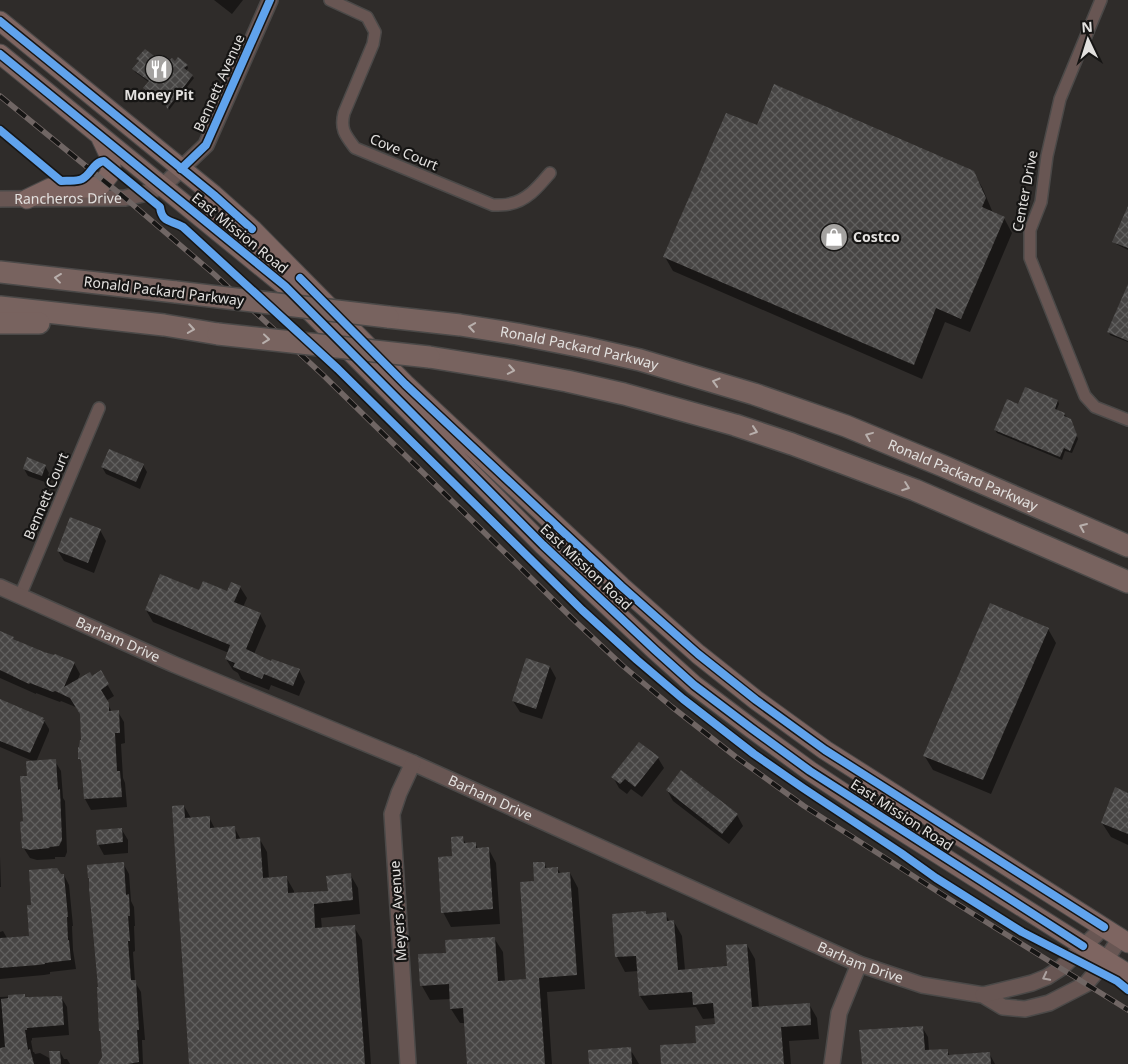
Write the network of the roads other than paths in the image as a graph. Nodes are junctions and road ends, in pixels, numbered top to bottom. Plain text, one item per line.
1 (270, 0) edge
2 (330, 0) edge
3 (1101, 0) edge
4 (0, 21) edge
5 (0, 54) edge
6 (100, 136) junction
7 (181, 169) junction
8 (550, 173) dead end
9 (163, 186) junction
10 (0, 199) edge
11 (27, 199) junction
12 (0, 272) edge
13 (0, 307) edge
14 (0, 323) edge
15 (164, 325) junction
16 (100, 408) dead end
17 (1128, 420) edge
18 (1125, 544) edge
19 (1042, 545) junction
20 (1128, 582) edge
21 (0, 588) edge
22 (20, 596) junction
23 (1128, 598) edge
24 (684, 642) junction
25 (648, 644) junction
26 (413, 763) junction
27 (1104, 927) junction
28 (1124, 940) edge
29 (1084, 946) junction
30 (1106, 960) junction
31 (859, 964) junction
32 (1128, 974) edge
33 (983, 995) junction
34 (408, 1064) edge
35 (832, 1064) edge

1 - 7 street, Bennett Avenue
2 - 8 street, Cove Court
3 - 17 street, Center Drive
4 - 7 main road, East Mission Road
5 - 6 main road, East Mission Road
6 - 9 main road, East Mission Road
6 - 11 main road
7 - 9 street, Bennett Avenue
7 - 24 main road, East Mission Road
9 - 11 street, Rancheros Drive
9 - 25 main road, East Mission Road
10 - 11 street, Rancheros Drive
18 -> 12 highway, Ronald Packard Parkway, bridge
13 - 15 highway
14 - 15 highway
15 -> 19 highway, bridge
16 - 22 street, Bennett Court
19 - 20 highway
19 - 23 highway
21 - 22 street, Barham Drive
22 - 26 street, Barham Drive
24 - 25 main road
24 - 27 main road, East Mission Road
25 - 29 main road, East Mission Road
26 - 31 street, Barham Drive
26 - 34 street, Meyers Avenue
27 - 28 main road, East Mission Road
27 - 29 street, Barham Drive
28 - 30 street, Barham Drive
29 - 30 main road, East Mission Road
29 -> 33 street, Barham Drive
30 - 32 main road, East Mission Road
30 - 33 street, Barham Drive
31 - 33 street, Barham Drive
31 - 35 street

